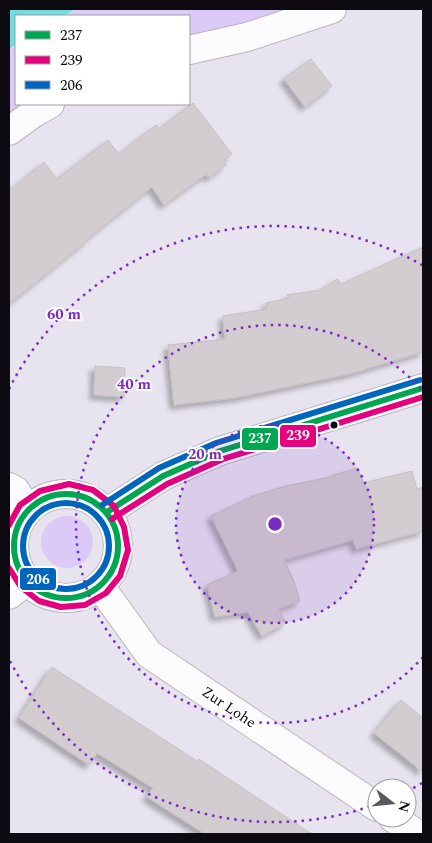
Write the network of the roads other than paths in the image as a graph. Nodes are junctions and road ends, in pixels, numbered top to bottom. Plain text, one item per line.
1 (332, 9) edge
2 (190, 50) edge
3 (48, 105) edge
4 (9, 131) edge
5 (423, 388) edge
6 (9, 487) edge
7 (26, 511) junction
8 (107, 512) junction
9 (100, 586) junction
10 (18, 588) edge
11 (367, 800) edge

1 - 2 street
3 - 4 street
5 - 8 street
6 - 7 street
7 - 8 street
7 - 10 street
8 - 9 street
9 - 10 street
9 - 11 street, Zur Lohe

